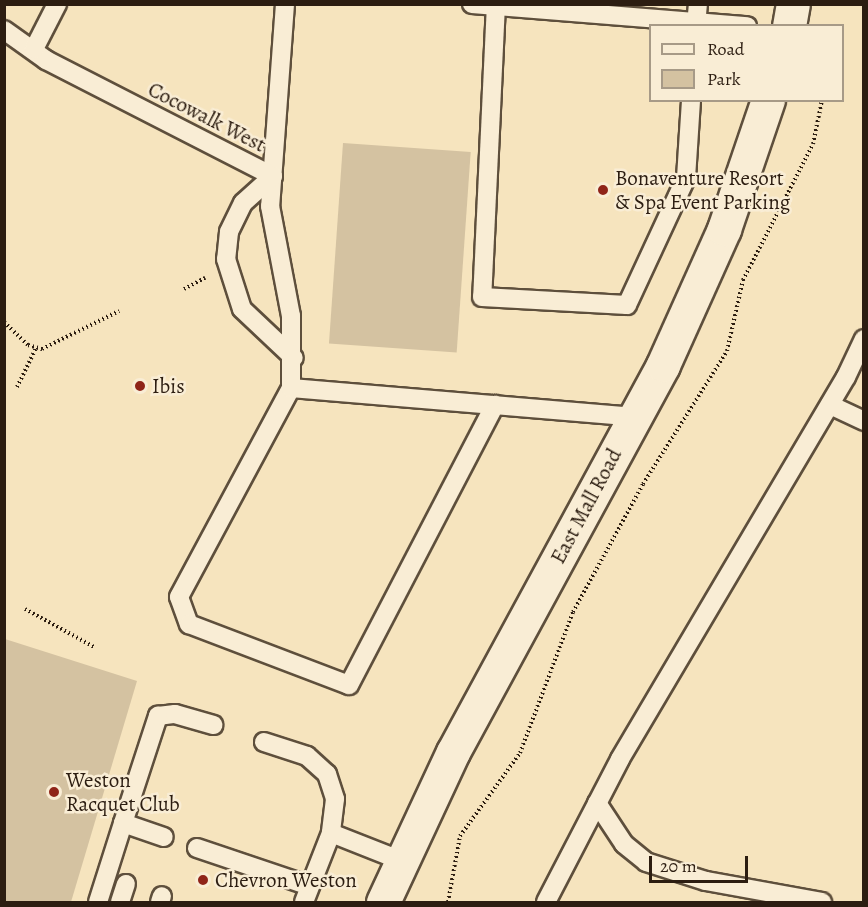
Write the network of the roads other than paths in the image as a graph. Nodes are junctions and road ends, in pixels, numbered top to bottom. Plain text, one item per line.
1 (57, 4) edge
2 (285, 4) edge
3 (472, 4) edge
4 (793, 4) edge
5 (496, 5) edge
6 (697, 17) edge
7 (736, 24) edge
8 (789, 24) edge
9 (4, 30) edge
10 (34, 49) junction
11 (692, 102) edge
12 (767, 102) edge
13 (273, 176) junction
14 (864, 339) edge
15 (294, 358) junction
16 (860, 358) edge
17 (291, 388) junction
18 (495, 405) junction
19 (830, 405) junction
20 (635, 417) junction
21 (864, 421) edge
22 (213, 725) dead end
23 (264, 742) dead end
24 (597, 803) junction
25 (123, 823) junction
26 (331, 833) junction
27 (164, 837) dead end
28 (196, 848) dead end
29 (402, 861) junction
30 (126, 884) dead end
31 (307, 894) edge
32 (98, 903) edge
33 (120, 903) edge
34 (383, 903) edge
35 (546, 903) edge
36 (822, 903) edge

1 - 10 lane
2 - 13 lane, Cocowalk West
3 - 5 lane
4 - 8 street
5 - 6 lane
5 - 11 lane
6 - 7 lane
9 - 10 lane, Cocowalk West
10 - 13 lane, Cocowalk West
12 - 20 street, East Mall Road
13 - 15 lane
13 - 15 lane
14 - 16 lane
15 - 17 lane
16 - 19 lane
17 - 18 lane
17 - 18 lane
18 - 20 lane
19 - 21 lane
19 - 24 lane
20 - 29 street, East Mall Road
22 - 25 lane
23 - 26 lane
24 - 35 lane
24 - 36 lane
25 - 27 lane
25 - 32 lane
26 - 29 lane
26 - 31 lane
28 - 31 lane
29 - 34 street, East Mall Road
30 - 33 lane

